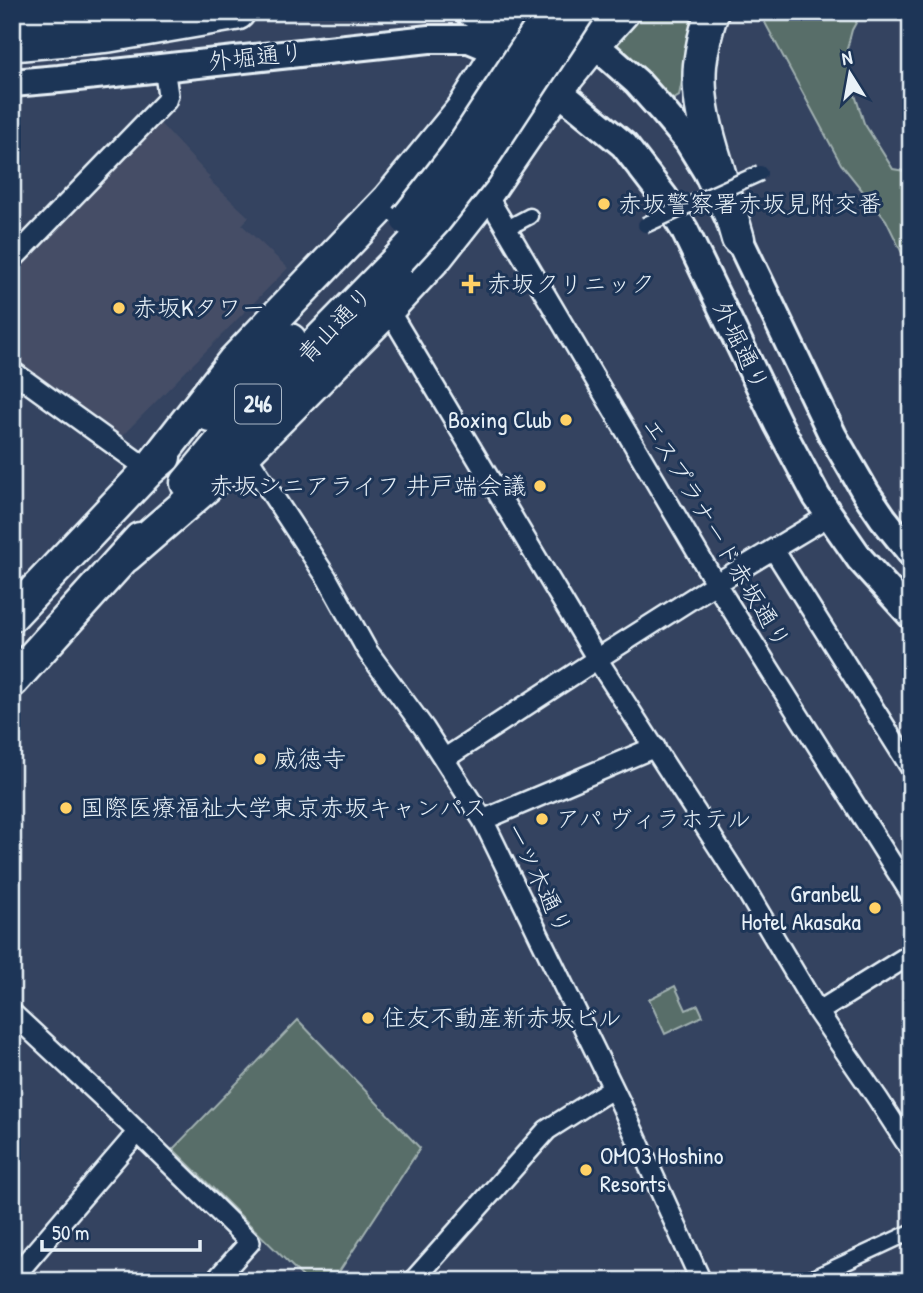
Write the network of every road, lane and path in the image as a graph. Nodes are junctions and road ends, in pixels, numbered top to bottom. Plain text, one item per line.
1 (67, 12) edge
2 (172, 12) edge
3 (237, 12) edge
4 (469, 12) edge
5 (551, 12) edge
6 (578, 12) edge
7 (623, 12) edge
8 (712, 12) edge
9 (12, 18) edge
10 (12, 32) edge
11 (510, 33) edge
12 (12, 43) edge
13 (594, 44) junction
14 (164, 67) junction
15 (12, 83) edge
16 (557, 90) junction
17 (760, 173) dead end
18 (486, 194) junction
19 (530, 216) dead end
20 (513, 225) dead end
21 (645, 225) dead end
22 (738, 239) junction
23 (390, 253) junction
24 (12, 260) edge
25 (388, 309) junction
26 (12, 371) edge
27 (245, 453) junction
28 (149, 470) junction
29 (830, 515) junction
30 (774, 550) junction
31 (911, 553) edge
32 (126, 556) junction
33 (716, 584) junction
34 (12, 615) edge
35 (911, 615) edge
36 (597, 659) junction
37 (12, 681) edge
38 (655, 747) junction
39 (444, 759) junction
40 (911, 768) edge
41 (483, 820) junction
42 (911, 894) edge
43 (911, 954) edge
44 (818, 1012) junction
45 (12, 1013) edge
46 (613, 1088) junction
47 (137, 1133) junction
48 (911, 1150) edge
49 (911, 1232) edge
50 (12, 1279) edge
51 (215, 1281) edge
52 (413, 1281) edge
53 (701, 1281) edge
54 (806, 1281) edge

1 - 9 highway
2 - 10 main road
3 - 12 highway
4 - 11 main road
5 - 23 highway, 青山通り / 246, bridge
6 - 23 highway, 青山通り / 246, bridge
7 - 13 highway
8 - 22 highway
11 - 14 main road, 外堀通り
11 - 28 highway
13 - 16 highway
13 - 22 main road, 外堀通り
14 - 15 main road, 外堀通り
14 - 24 street
16 - 18 highway
16 - 29 main road, 外堀通り
17 - 21 street, bridge
18 - 25 highway
18 - 33 street, エスプラナード赤坂通り
19 - 20 street
22 - 31 main road, 外堀通り
23 - 28 highway, 青山通り / 246
23 - 32 highway, 青山通り / 246
25 - 27 highway
25 - 36 street
26 - 28 street
27 - 32 highway
27 - 39 street, 一ツ木通り
28 - 34 highway, 青山通り / 246
29 - 30 street
29 - 35 main road, 外堀通り
30 - 33 street
30 - 40 street
32 - 37 highway, 青山通り / 246
33 - 36 street
33 - 42 street, エスプラナード赤坂通り
36 - 38 street
36 - 39 street
38 - 41 street
38 - 44 street
39 - 41 street, 一ツ木通り
41 - 46 street, 一ツ木通り
43 - 44 street
44 - 48 street
45 - 47 street
46 - 52 street
46 - 53 street, 一ツ木通り
47 - 50 street
47 - 51 street
49 - 54 street

